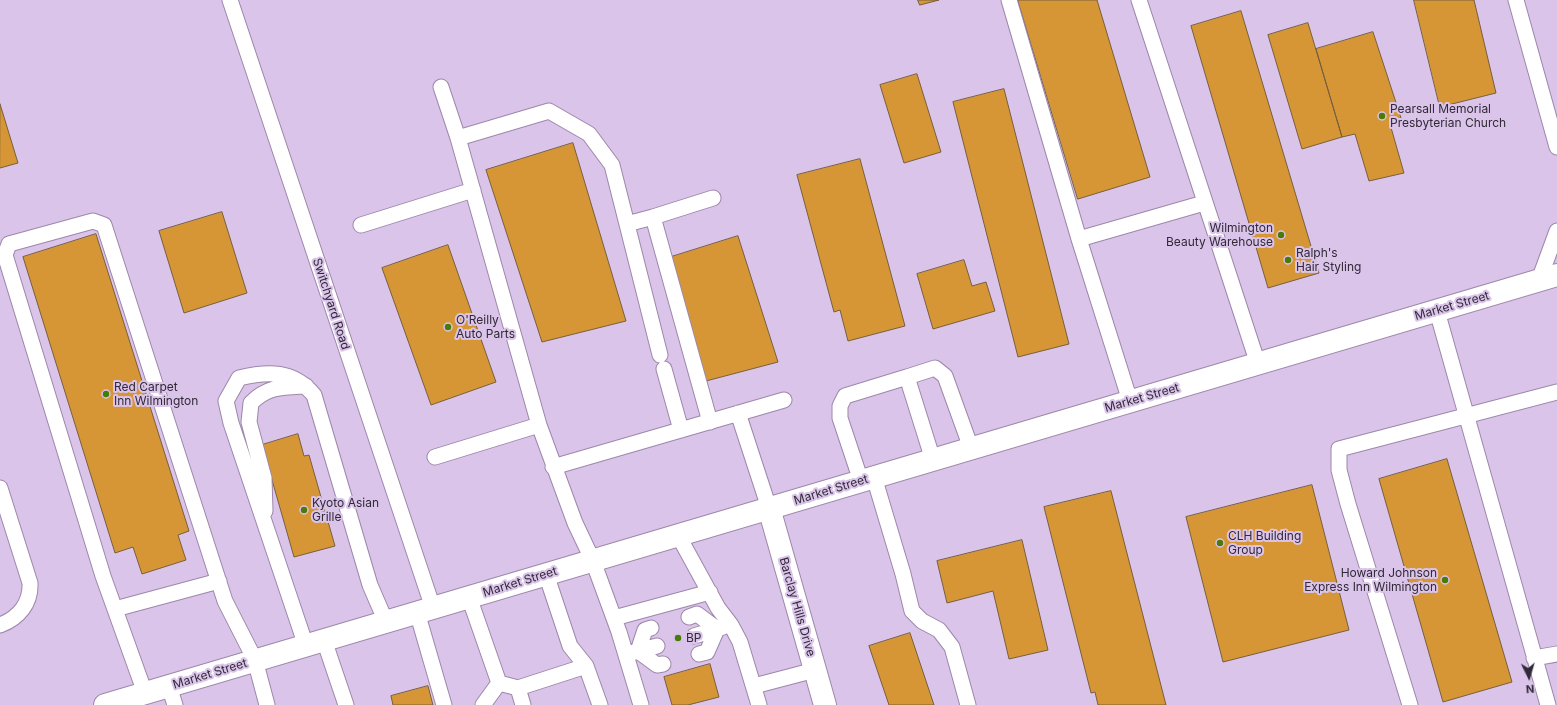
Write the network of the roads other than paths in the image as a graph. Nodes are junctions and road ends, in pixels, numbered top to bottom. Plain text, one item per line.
1 (230, 0) edge
2 (1009, 0) edge
3 (1139, 0) edge
4 (1516, 0) edge
5 (441, 87) dead end
6 (458, 138) junction
7 (1557, 147) edge
8 (473, 190) junction
9 (713, 198) dead end
10 (1204, 203) junction
11 (653, 217) junction
12 (627, 224) junction
13 (361, 225) dead end
14 (1557, 231) edge
15 (1079, 239) junction
16 (1548, 278) edge
17 (1438, 310) junction
18 (1258, 364) junction
19 (907, 377) junction
20 (307, 386) junction
21 (1557, 392) edge
22 (784, 400) dead end
23 (1130, 401) junction
24 (738, 413) junction
25 (1468, 415) junction
26 (710, 422) junction
27 (539, 425) junction
28 (681, 430) junction
29 (971, 448) junction
30 (435, 456) dead end
31 (933, 460) junction
32 (553, 466) junction
33 (867, 479) junction
34 (0, 488) edge
35 (769, 508) junction
36 (265, 523) junction
37 (678, 536) junction
38 (594, 561) junction
39 (546, 574) junction
40 (219, 581) junction
41 (710, 592) junction
42 (469, 597) junction
43 (115, 610) junction
44 (425, 610) junction
45 (689, 617) dead end
46 (614, 618) junction
47 (386, 622) junction
48 (0, 625) edge
49 (724, 627) junction
50 (651, 628) dead end
51 (694, 636) dead end
52 (315, 643) junction
53 (657, 646) dead end
54 (632, 652) junction
55 (699, 654) dead end
56 (1557, 654) edge
57 (1534, 658) junction
58 (254, 660) junction
59 (663, 664) dead end
60 (586, 666) junction
61 (815, 670) junction
62 (499, 683) junction
63 (754, 686) junction
64 (518, 688) junction
65 (145, 693) junction
66 (172, 696) edge
67 (105, 705) edge
68 (267, 705) edge
69 (346, 705) edge
70 (444, 705) edge
71 (484, 705) edge
72 (523, 705) edge
73 (600, 705) edge
74 (641, 705) edge
75 (759, 705) edge
76 (825, 705) edge
77 (968, 705) edge
78 (1410, 705) edge
79 (1548, 705) edge

1 - 44 lane, Switchyard Road
2 - 15 lane
3 - 10 lane
4 - 7 lane
5 - 6 lane
6 - 8 lane
6 - 12 lane
8 - 13 lane
8 - 27 lane
9 - 11 lane
10 - 15 lane
10 - 18 lane
11 - 12 lane
11 - 26 lane
12 - 28 lane
14 - 16 lane
15 - 23 lane
16 - 17 main road, Market Street
17 - 18 main road, Market Street
17 - 25 lane
18 - 23 main road, Market Street
19 - 29 lane
19 - 31 lane
19 - 33 lane
20 - 36 lane
20 - 36 lane
20 - 47 lane
21 - 25 lane
22 - 24 lane
23 - 29 main road, Market Street
24 - 26 lane
24 - 35 lane
25 - 57 lane
25 - 78 lane
26 - 28 lane
27 - 30 lane
27 - 32 lane
28 - 32 lane
29 - 31 main road, Market Street
31 - 33 main road, Market Street
32 - 38 lane
33 - 35 main road, Market Street
33 - 77 lane
34 - 48 lane
35 - 37 main road, Market Street
35 - 61 main road, Barclay Hills Drive
36 - 52 lane
37 - 38 main road, Market Street
37 - 41 lane
38 - 39 main road, Market Street
38 - 46 lane
39 - 42 main road, Market Street
39 - 60 lane
40 - 43 lane
40 - 43 lane
40 - 58 lane
41 - 46 lane
41 - 49 lane
42 - 44 main road, Market Street
42 - 62 lane
43 - 65 lane
44 - 47 main road, Market Street
44 - 70 lane, Switchyard Road
45 - 49 lane
46 - 54 lane
47 - 52 main road, Market Street
49 - 51 lane
49 - 55 lane
49 - 63 lane
50 - 54 lane
52 - 58 main road, Market Street
52 - 69 lane
53 - 54 lane
54 - 59 lane
54 - 74 lane
56 - 57 lane
57 - 79 lane
58 - 66 main road, Market Street
58 - 68 lane
60 - 64 lane
60 - 73 lane
61 - 63 lane
61 - 76 main road, Barclay Hills Drive
62 - 64 lane
62 - 71 lane
63 - 75 lane
64 - 72 lane
65 - 66 main road, Market Street
65 - 67 main road, Market Street

